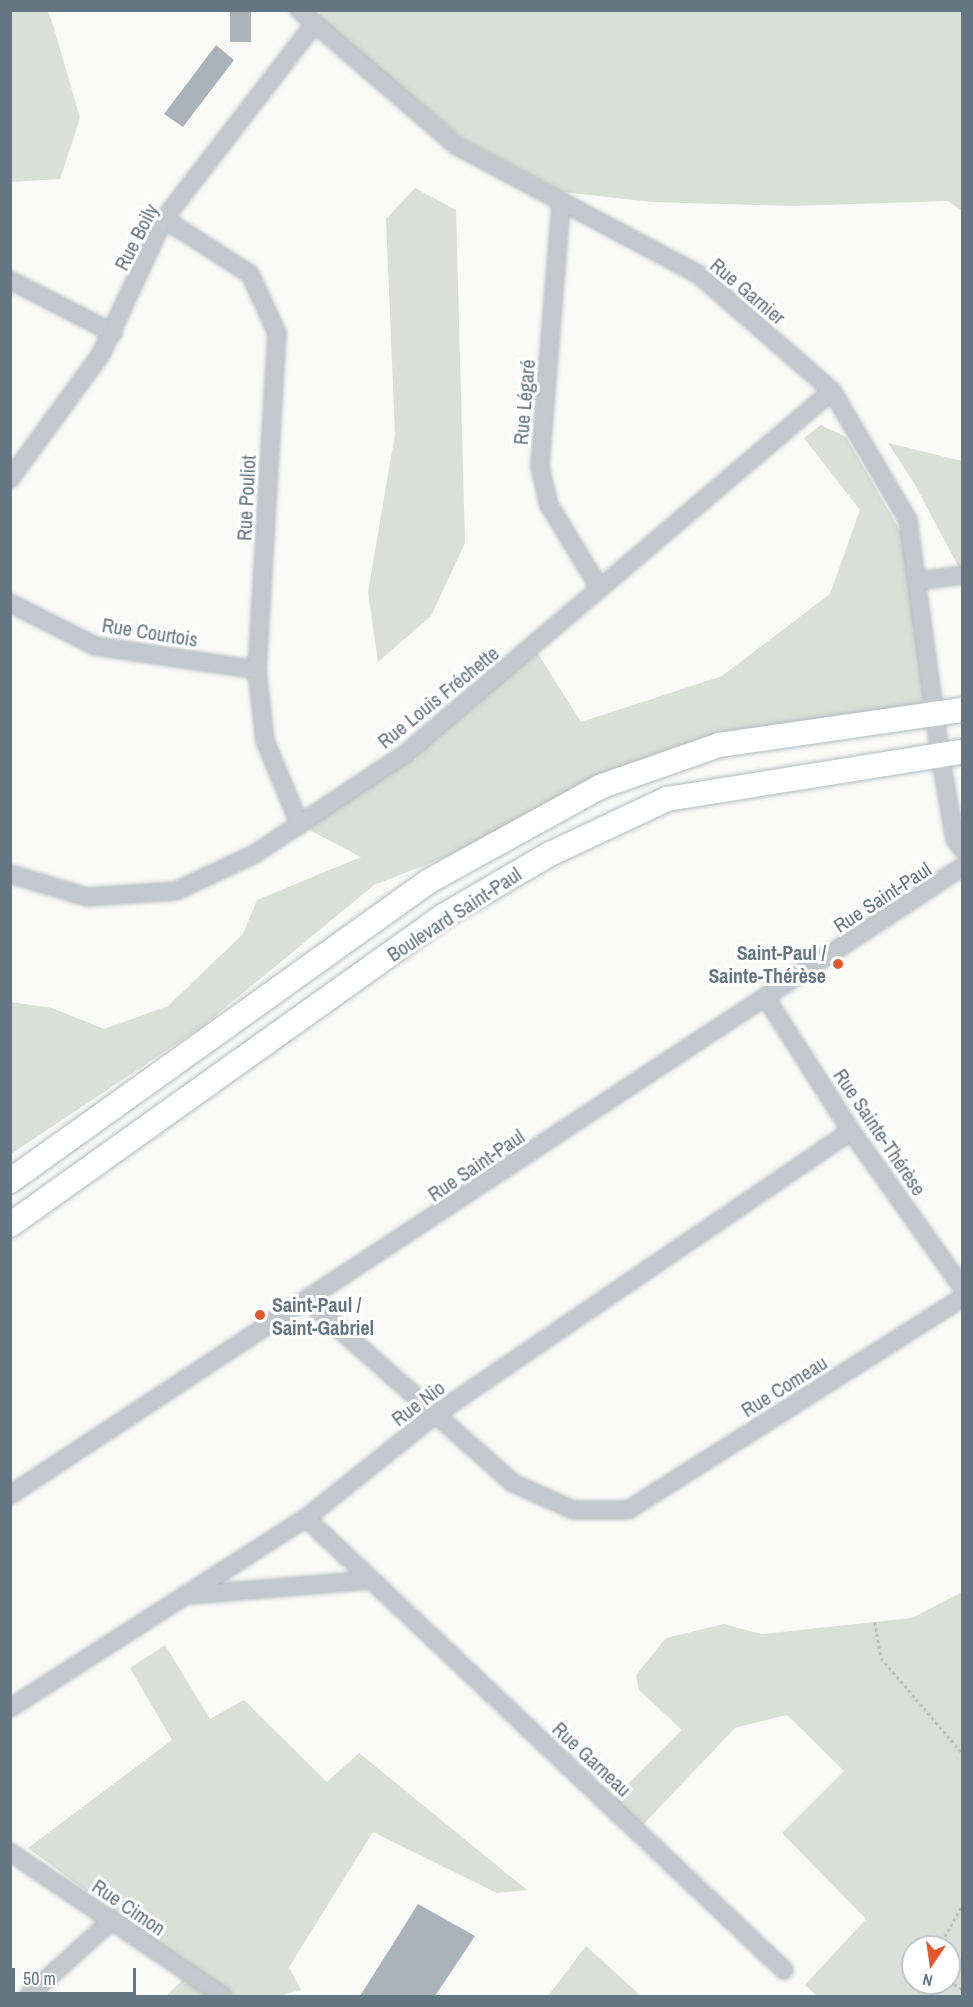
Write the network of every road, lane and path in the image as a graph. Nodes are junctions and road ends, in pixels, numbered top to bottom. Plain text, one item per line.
1 (299, 10) edge
2 (314, 24) junction
3 (561, 204) junction
4 (164, 219) junction
5 (10, 280) edge
6 (113, 333) junction
7 (832, 392) junction
8 (10, 478) edge
9 (963, 575) edge
10 (919, 581) junction
11 (600, 589) junction
12 (10, 603) edge
13 (257, 670) junction
14 (932, 705) junction
15 (963, 710) edge
16 (951, 754) edge
17 (300, 825) junction
18 (963, 849) edge
19 (963, 867) edge
20 (10, 874) edge
21 (766, 998) junction
22 (851, 1131) junction
23 (10, 1180) edge
24 (10, 1225) edge
25 (963, 1287) edge
26 (963, 1298) edge
27 (308, 1301) junction
28 (436, 1414) junction
29 (10, 1495) edge
30 (306, 1518) junction
31 (371, 1580) junction
32 (186, 1595) junction
33 (875, 1622) dead end
34 (10, 1708) edge
35 (963, 1753) edge
36 (10, 1852) edge
37 (963, 1906) edge
38 (112, 1920) junction
39 (946, 1935) edge
40 (784, 1970) dead end
41 (28, 1996) edge
42 (223, 1996) edge

1 - 2 street, Rue Garnier
2 - 3 street, Rue Garnier
2 - 4 street, Rue Boily
3 - 7 street, Rue Garnier
3 - 11 street, Rue Légaré
4 - 6 street, Rue Boily
4 - 13 street, Rue Pouliot
5 - 6 street
6 - 8 street, Rue Boily
7 - 10 street, Rue Garnier
7 - 11 street, Rue Louis Fréchette
9 - 10 street
10 - 14 street, Rue Garnier
11 - 17 street, Rue Louis Fréchette
12 - 13 street, Rue Courtois
13 - 17 street, Rue Pouliot
14 - 15 main road, Boulevard Saint-Paul
14 - 16 street, Rue Garnier
14 - 23 main road, Boulevard Saint-Paul
16 - 18 street, Rue Garnier
16 - 24 main road, Boulevard Saint-Paul
17 - 20 street, Rue Louis Fréchette
19 - 21 street, Rue Saint-Paul
21 - 22 street, Rue Sainte-Thérèse
21 - 27 street, Rue Saint-Paul
22 - 25 street, Rue Sainte-Thérèse
22 - 28 street, Rue Nio
26 - 28 street, Rue Comeau
27 - 28 street
27 - 29 street, Rue Saint-Paul
28 - 30 street, Rue Nio
30 - 31 street, Rue Garneau
30 - 32 street, Rue Nio
31 - 32 street
31 - 40 street, Rue Garneau
32 - 34 street, Rue Nio
33 - 35 path
36 - 38 street, Rue Cimon
37 - 39 path
38 - 41 street
38 - 42 street, Rue Cimon

